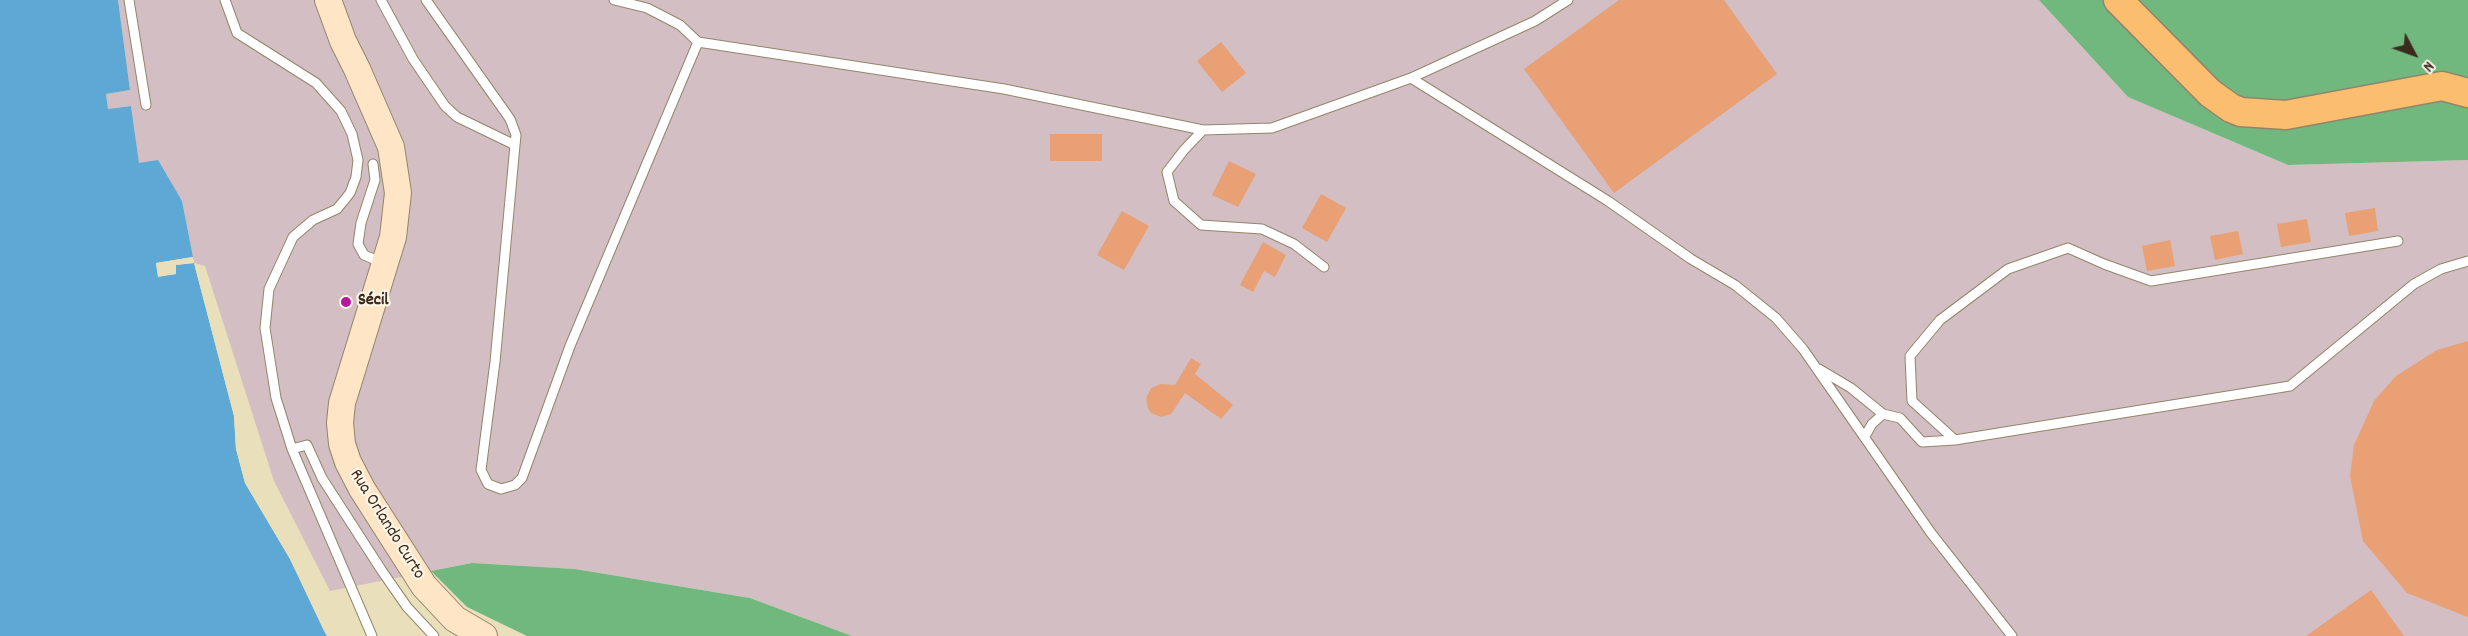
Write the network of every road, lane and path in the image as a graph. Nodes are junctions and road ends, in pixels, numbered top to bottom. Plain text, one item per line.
1 (129, 0) edge
2 (225, 0) edge
3 (309, 0) edge
4 (328, 0) edge
5 (337, 0) edge
6 (381, 0) edge
7 (426, 0) edge
8 (614, 0) edge
9 (1568, 0) edge
10 (2118, 0) edge
11 (698, 42) junction
12 (357, 69) junction
13 (1411, 78) junction
14 (2468, 93) edge
15 (146, 105) dead end
16 (374, 110) junction
17 (1203, 130) junction
18 (515, 145) junction
19 (373, 164) dead end
20 (2398, 241) dead end
21 (2468, 261) edge
22 (385, 264) junction
23 (1324, 267) dead end
24 (1816, 368) junction
25 (1883, 414) junction
26 (1865, 436) junction
27 (1955, 440) junction
28 (292, 449) junction
29 (372, 636) edge
30 (434, 636) edge
31 (484, 636) edge
32 (2012, 636) edge

1 - 15 lane
2 - 28 lane
3 - 16 main road, Rua Orlando Curto
4 - 12 main road, Rua Orlando Curto
5 - 12 lane
6 - 18 lane
7 - 18 lane
8 - 11 lane
9 - 13 lane
10 - 14 main road
11 - 17 lane
11 - 18 lane
12 - 16 main road, Rua Orlando Curto
13 - 17 lane
13 - 24 lane
16 - 22 main road, Rua Orlando Curto
17 - 23 lane
19 - 22 lane
20 - 27 lane
21 - 27 lane
22 - 31 main road, Rua Orlando Curto
24 - 25 lane
24 - 26 lane
25 - 26 lane
25 - 27 lane
26 - 32 lane
28 - 29 lane
28 - 30 lane

